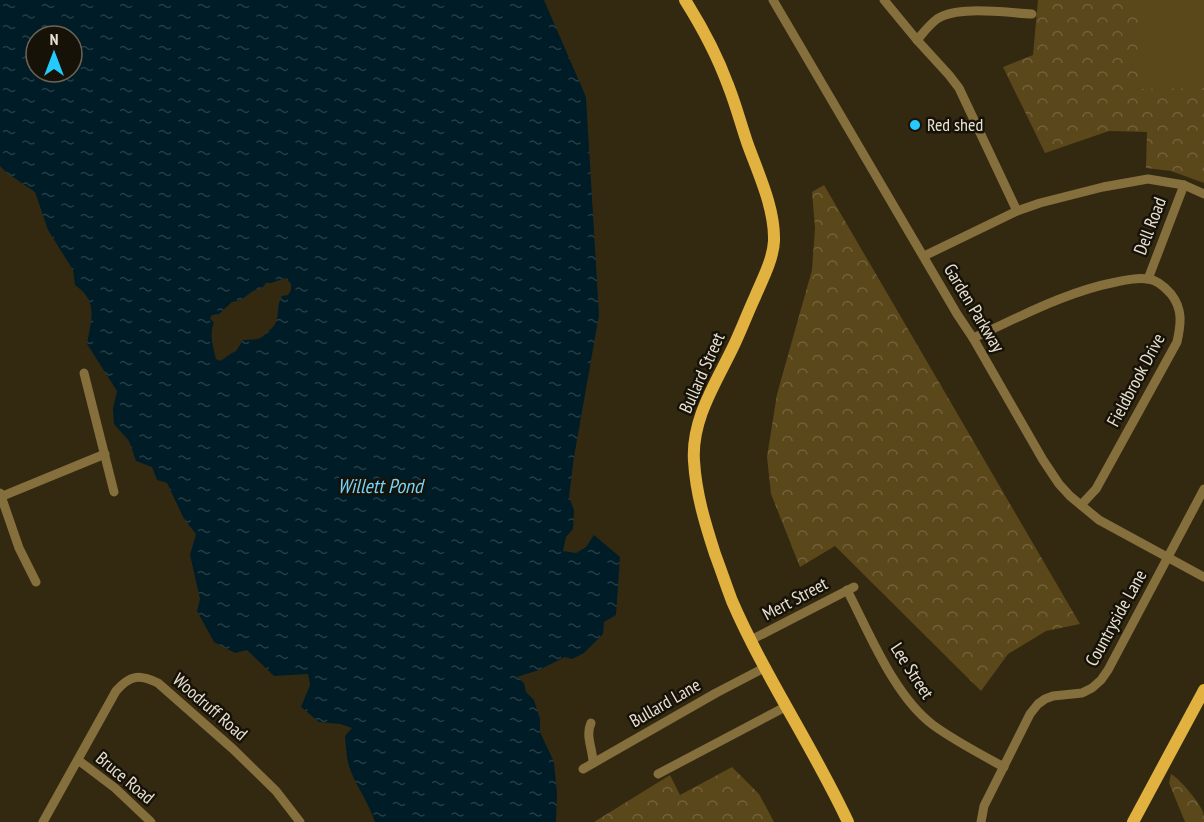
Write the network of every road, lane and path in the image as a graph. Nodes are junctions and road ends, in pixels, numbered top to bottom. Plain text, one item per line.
1 (686, 0) edge
2 (773, 0) edge
3 (884, 0) edge
4 (1032, 14) dead end
5 (917, 40) junction
6 (1184, 185) junction
7 (1204, 194) edge
8 (1017, 211) junction
9 (924, 256) junction
10 (1148, 279) junction
11 (973, 338) junction
12 (84, 373) dead end
13 (105, 454) junction
14 (1204, 489) edge
15 (114, 492) dead end
16 (0, 496) edge
17 (1080, 505) junction
18 (1168, 557) junction
19 (1204, 577) edge
20 (36, 582) dead end
21 (850, 588) joint
22 (752, 640) junction
23 (766, 667) junction
24 (1204, 690) edge
25 (787, 706) junction
26 (591, 723) dead end
27 (78, 760) junction
28 (593, 763) junction
29 (1004, 767) junction
30 (583, 769) dead end
31 (658, 774) dead end
32 (43, 822) edge
33 (151, 822) edge
34 (300, 822) edge
35 (848, 822) edge
36 (981, 822) edge
37 (1133, 822) edge

1 - 22 main road, Bullard Street
2 - 9 street, Garden Parkway
3 - 5 street
4 - 5 street
5 - 8 street
6 - 7 street
6 - 8 street
6 - 10 street, Dell Road
8 - 9 street
9 - 11 street, Garden Parkway
10 - 11 street
10 - 17 street, Fieldbrook Drive
11 - 17 street, Garden Parkway
12 - 13 street
13 - 15 street
13 - 16 street
14 - 18 street, Countryside Lane
16 - 20 street
17 - 18 street, Garden Parkway
18 - 19 street, Garden Parkway
18 - 29 street, Countryside Lane
21 - 22 street, Mert Street
21 - 29 street, Lee Street
22 - 23 main road, Bullard Street
23 - 25 main road, Bullard Street
23 - 28 street, Bullard Lane
24 - 37 main road
25 - 31 street
25 - 35 main road, Bullard Street
26 - 28 street
27 - 32 street, Woodruff Road
27 - 33 street, Bruce Road
27 - 34 street, Woodruff Road
28 - 30 street, Bullard Lane
29 - 36 street, Countryside Lane

